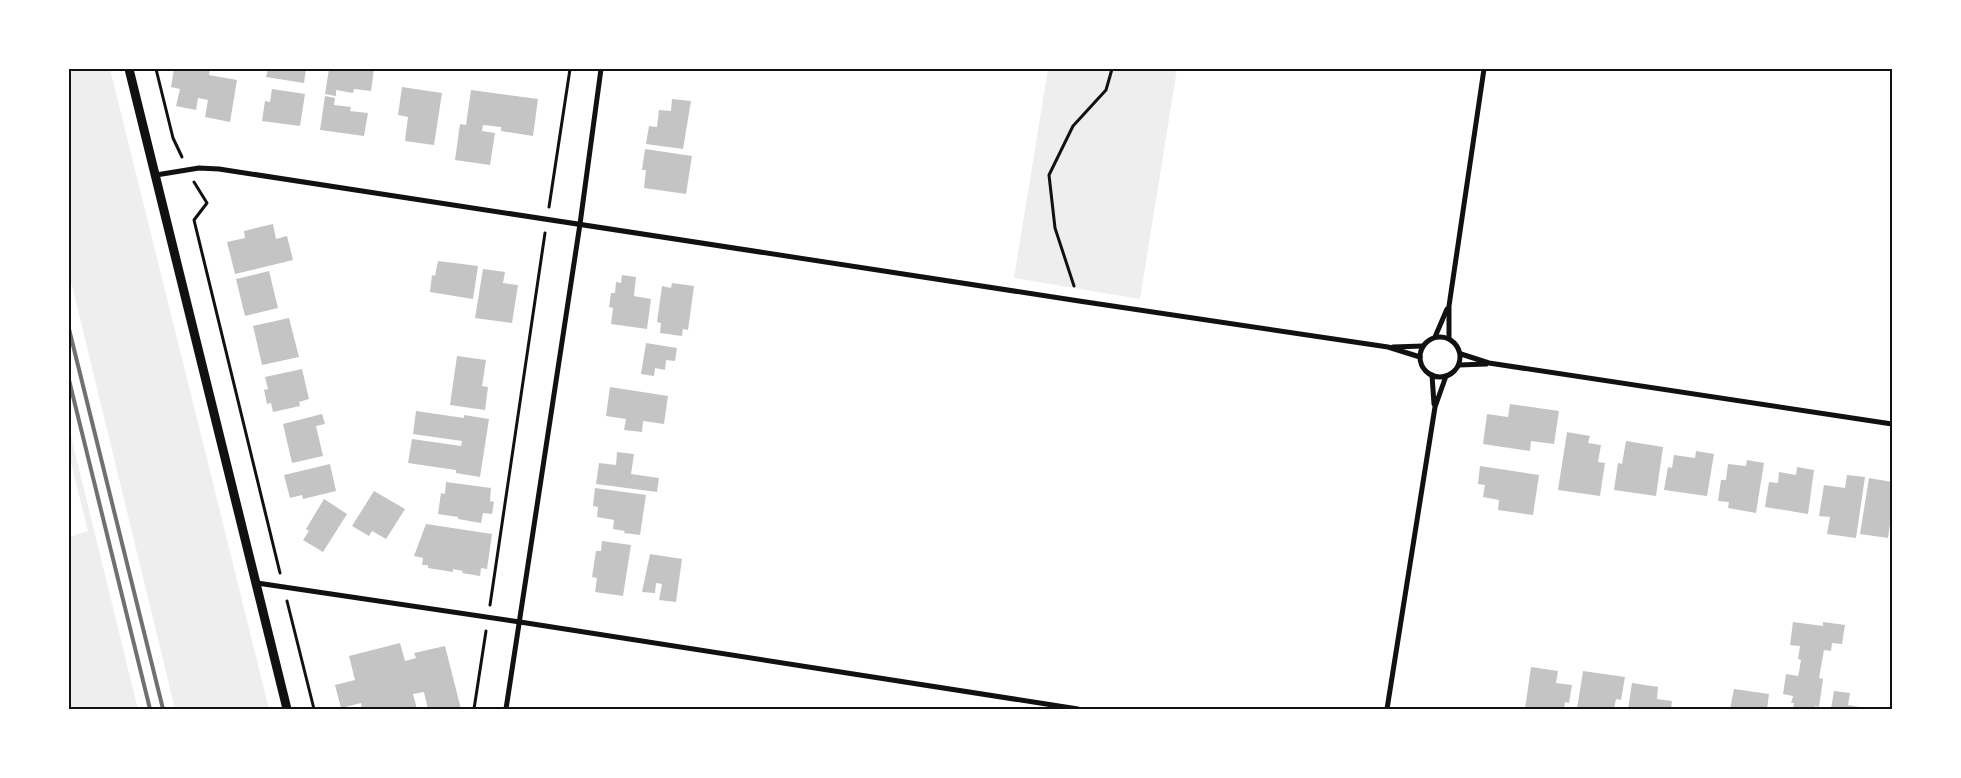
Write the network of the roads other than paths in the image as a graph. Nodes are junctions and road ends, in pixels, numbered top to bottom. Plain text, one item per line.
1 (129, 69) edge
2 (601, 69) edge
3 (1484, 69) edge
4 (156, 175) junction
5 (580, 224) junction
6 (1448, 306) junction
7 (1435, 337) junction
8 (1449, 338) junction
9 (1423, 346) junction
10 (1388, 347) junction
11 (1461, 354) junction
12 (1420, 358) junction
13 (1489, 363) junction
14 (1459, 365) junction
15 (1432, 375) junction
16 (1446, 376) junction
17 (1435, 407) junction
18 (1892, 424) edge
19 (258, 583) junction
20 (520, 622) junction
21 (287, 709) edge
22 (506, 709) edge
23 (1078, 709) edge
24 (1387, 709) edge

1 - 4 street
2 - 5 street
3 - 6 street
4 - 5 street
4 - 19 street
5 - 10 street
5 - 20 street
6 - 7 street
6 - 8 street
7 - 8 street
7 - 9 street
8 - 11 street
9 - 10 street
9 - 12 street
10 - 12 street
11 - 13 street
11 - 14 street
12 - 15 street
13 - 14 street
13 - 18 street
14 - 16 street
15 - 16 street
15 - 17 street
16 - 17 street
17 - 24 street
19 - 20 street
19 - 21 street
20 - 22 street
20 - 23 street

